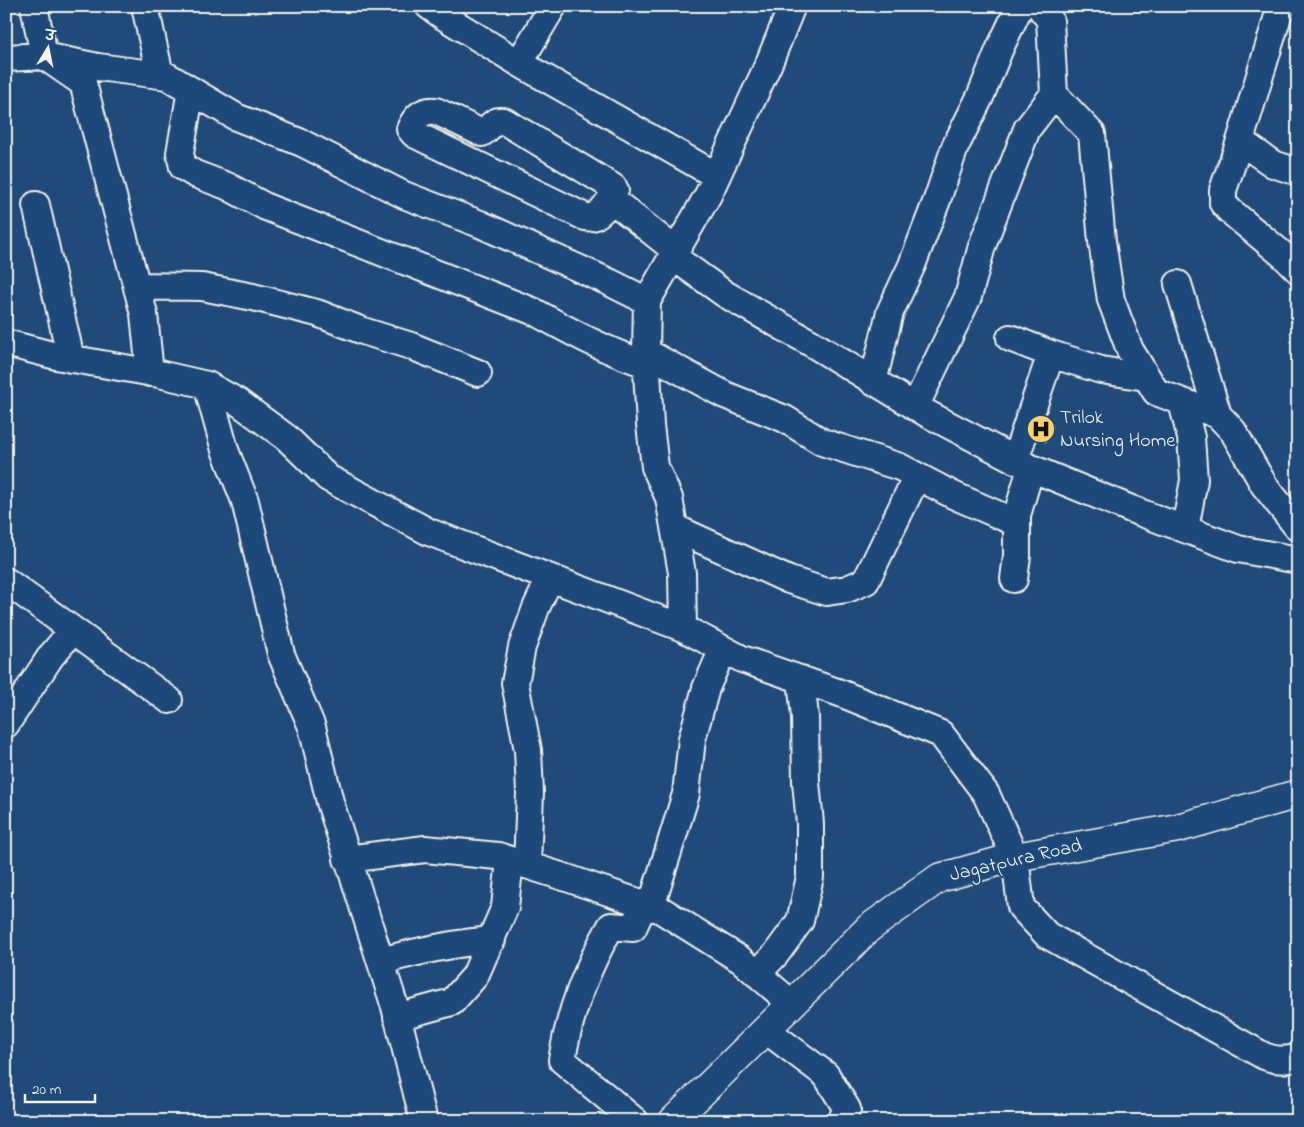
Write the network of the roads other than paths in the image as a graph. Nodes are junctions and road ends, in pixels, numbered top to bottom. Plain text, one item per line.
1 (34, 6) edge
2 (145, 6) edge
3 (429, 6) edge
4 (553, 6) edge
5 (792, 6) edge
6 (1020, 6) edge
7 (1039, 6) edge
8 (1281, 6) edge
9 (44, 56) junction
10 (6, 58) edge
11 (520, 63) junction
12 (160, 75) junction
13 (191, 90) junction
14 (1054, 94) junction
15 (1240, 141) junction
16 (1298, 172) edge
17 (717, 176) junction
18 (611, 199) junction
19 (36, 205) dead end
20 (674, 253) junction
21 (1298, 270) edge
22 (1178, 284) dead end
23 (137, 286) junction
24 (647, 301) junction
25 (1010, 338) dead end
26 (6, 343) edge
27 (1051, 354) junction
28 (646, 358) junction
29 (71, 359) junction
30 (150, 373) junction
31 (478, 373) dead end
32 (1146, 377) junction
33 (873, 382) junction
34 (207, 385) junction
35 (1182, 402) junction
36 (915, 407) junction
37 (1218, 416) junction
38 (1023, 464) junction
39 (917, 476) junction
40 (1017, 523) junction
41 (675, 528) junction
42 (1298, 528) edge
43 (1185, 529) junction
44 (1298, 560) edge
45 (550, 578) junction
46 (1014, 579) dead end
47 (6, 581) edge
48 (683, 628) junction
49 (73, 630) junction
50 (723, 649) junction
51 (801, 679) junction
52 (168, 700) dead end
53 (6, 724) edge
54 (1298, 794) edge
55 (1015, 857) junction
56 (347, 859) junction
57 (518, 862) junction
58 (647, 905) junction
59 (492, 940) junction
60 (381, 961) junction
61 (757, 974) junction
62 (792, 1004) junction
63 (397, 1016) junction
64 (766, 1030) junction
65 (1298, 1057) edge
66 (424, 1121) edge
67 (635, 1121) edge
68 (673, 1121) edge
69 (842, 1121) edge

1 - 9 street
2 - 12 street
3 - 11 street
4 - 11 street
5 - 17 street
6 - 33 street
7 - 14 street
8 - 15 street
9 - 10 street
9 - 12 street
9 - 23 street
11 - 17 street
12 - 13 street
13 - 24 street
13 - 28 street
14 - 32 street
14 - 36 street
15 - 16 street
15 - 21 street
17 - 20 street
18 - 18 street
18 - 20 street
19 - 29 street
20 - 24 street
20 - 33 street
22 - 37 street
23 - 30 street
23 - 31 street
24 - 28 street
25 - 27 street
26 - 29 street
27 - 32 street
27 - 38 street
28 - 39 street
28 - 41 street
29 - 30 street
30 - 34 street
32 - 35 street
33 - 36 street
34 - 45 street
34 - 56 street
35 - 37 street
35 - 43 street
36 - 38 street
37 - 42 street
38 - 40 street
38 - 43 street
39 - 40 street
39 - 41 street
40 - 46 street
41 - 48 street
43 - 44 street
45 - 48 street
45 - 57 street
47 - 49 street
48 - 50 street
49 - 52 street
49 - 53 street
50 - 51 street
50 - 58 street
51 - 55 street
51 - 61 street
54 - 55 street, Jagatpura Road
55 - 62 street, Jagatpura Road
55 - 65 street
56 - 57 street
56 - 60 street
57 - 58 street
57 - 59 street
58 - 61 street
58 - 67 street
59 - 60 street
59 - 63 street
60 - 63 street
61 - 62 street
62 - 64 street, Jagatpura Road
63 - 66 street
64 - 68 street, Jagatpura Road
64 - 69 street

